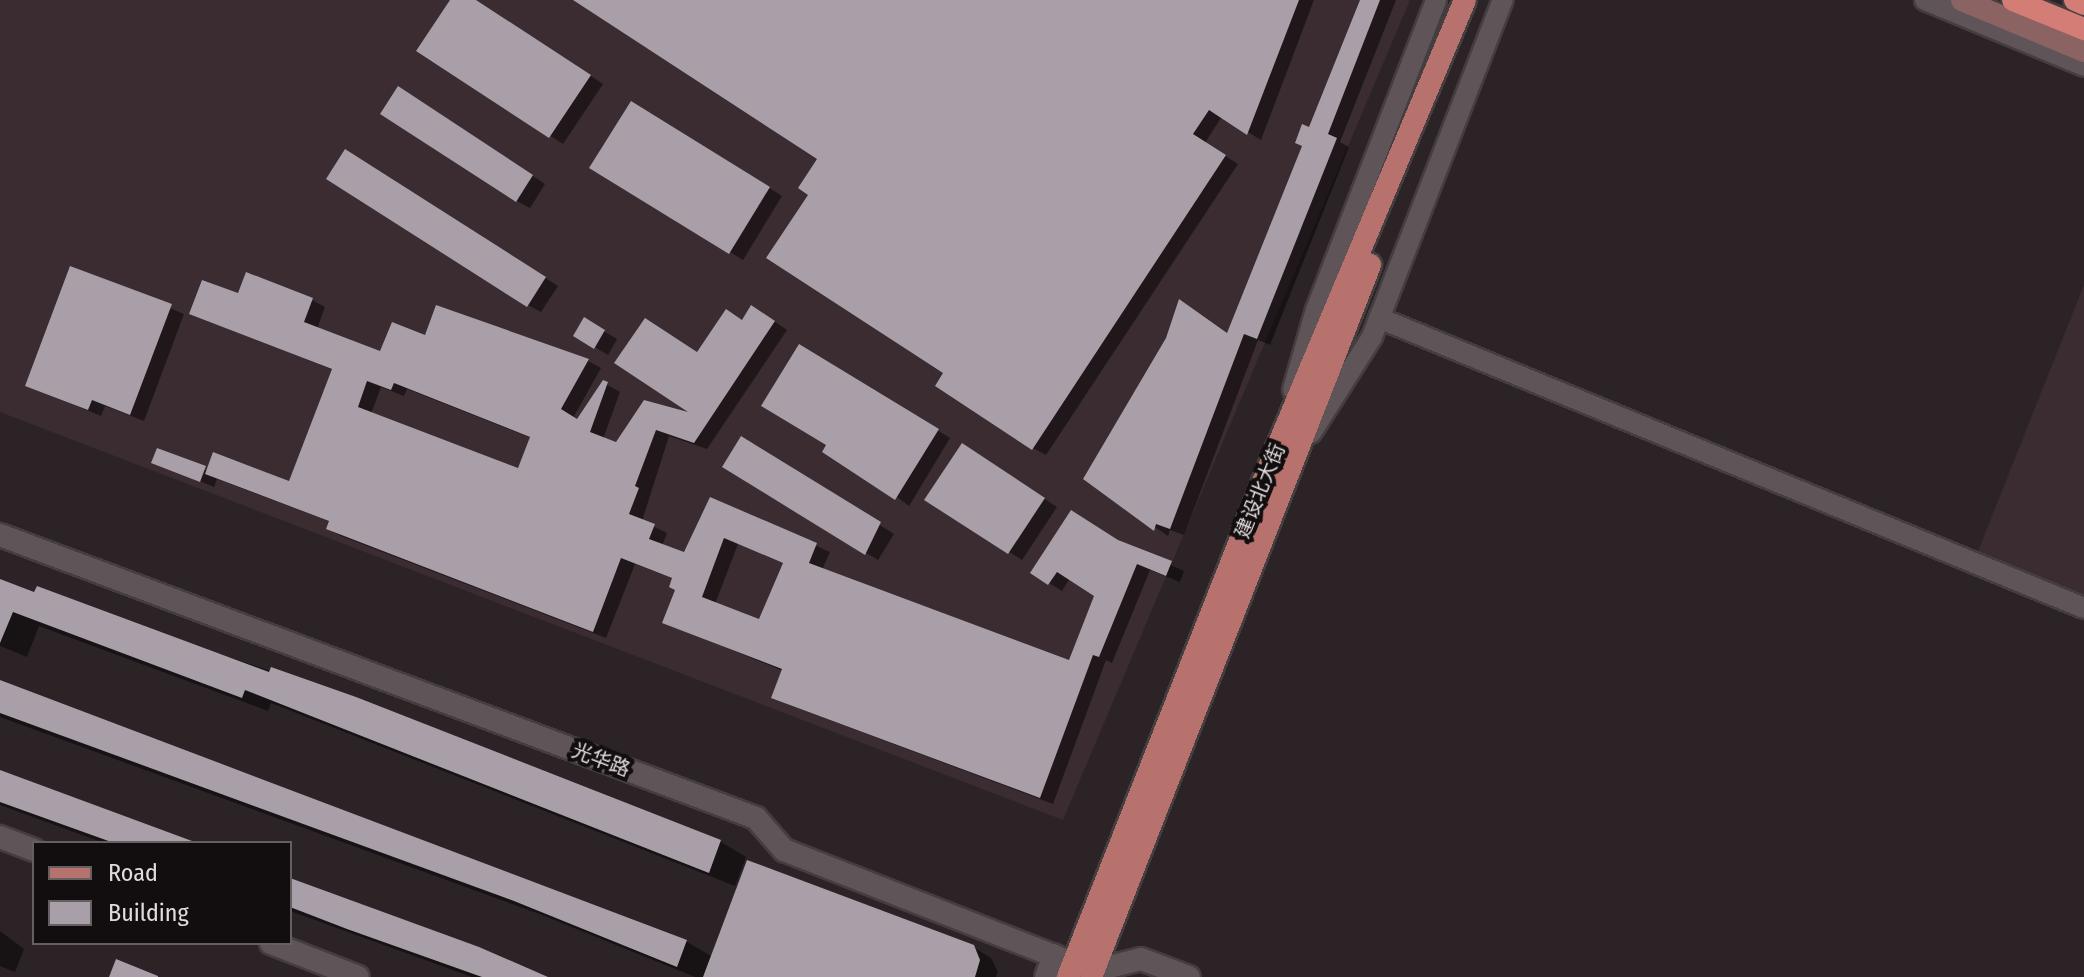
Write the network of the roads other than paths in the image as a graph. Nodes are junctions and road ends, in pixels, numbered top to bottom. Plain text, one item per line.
1 (1436, 0) edge
2 (1503, 0) edge
3 (1925, 0) edge
4 (1962, 0) edge
5 (2013, 0) edge
6 (2075, 0) edge
7 (2084, 4) edge
8 (1467, 5) edge
9 (2084, 29) edge
10 (2084, 51) edge
11 (2084, 66) edge
12 (1379, 318) junction
13 (1280, 464) junction
14 (0, 535) edge
15 (2084, 608) edge
16 (0, 837) edge
17 (32, 849) edge
18 (276, 945) edge
19 (1076, 969) edge
20 (358, 977) edge
21 (1046, 977) edge
22 (1189, 977) edge

1 - 13 street
2 - 12 street
3 - 11 street
4 - 10 main road
5 - 9 highway
6 - 7 highway
8 - 13 main road, 建设北大街
12 - 13 street
12 - 15 street
13 - 19 main road, 建设北大街
14 - 19 street, 光华路
16 - 17 street
18 - 20 street
19 - 21 street
19 - 22 street

